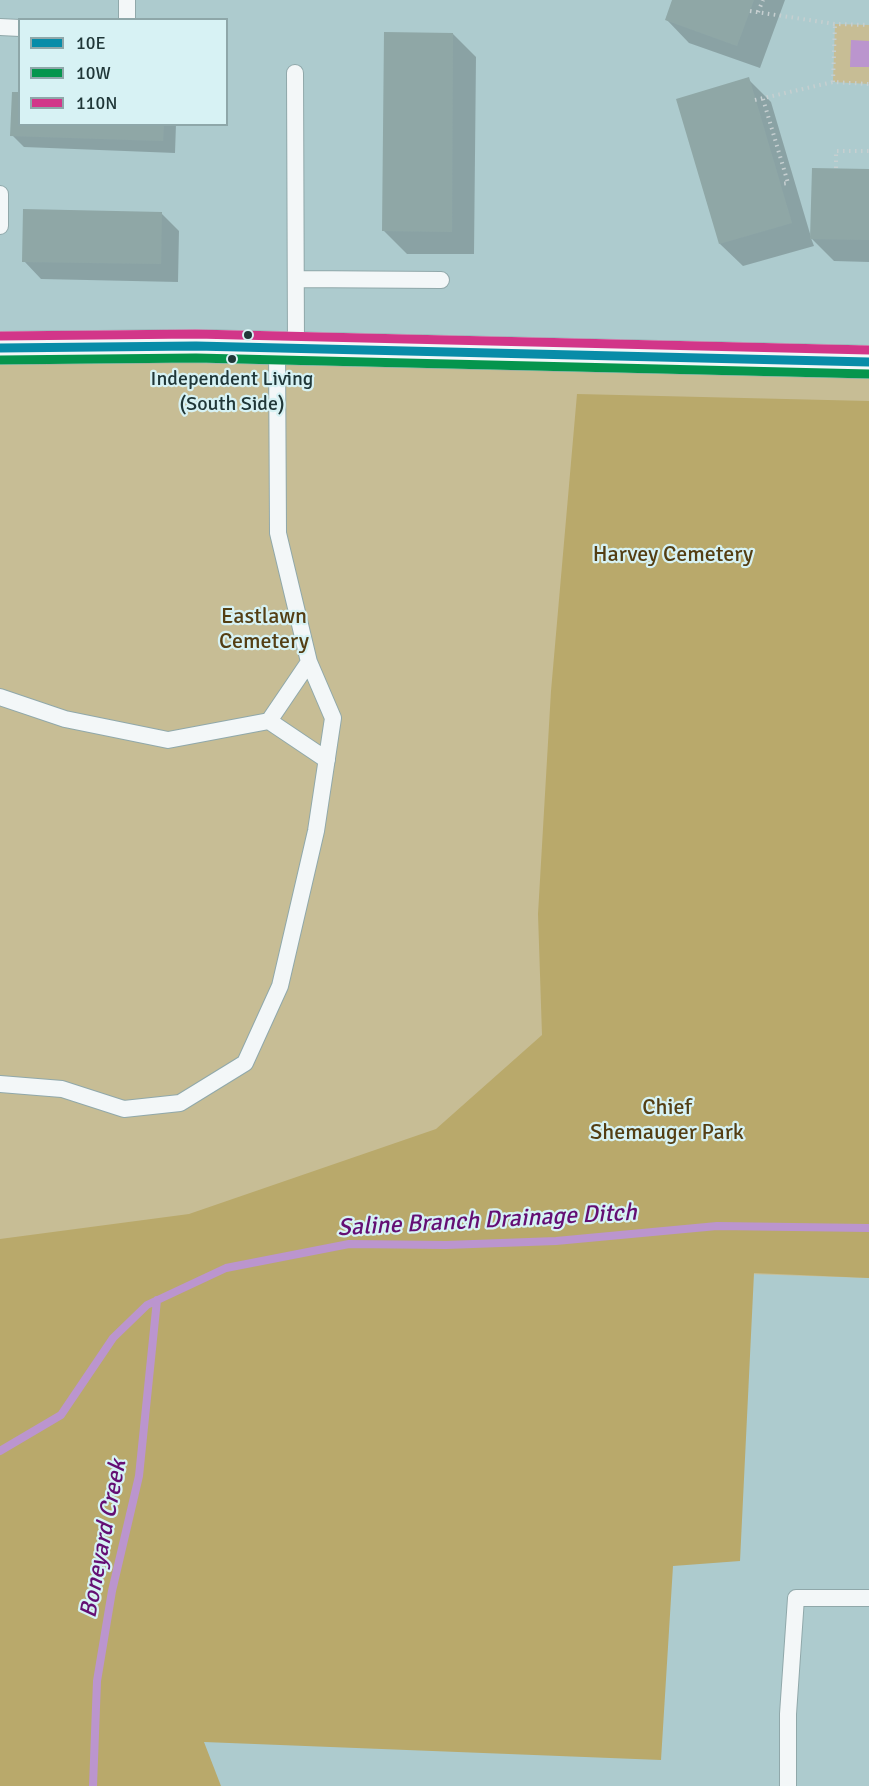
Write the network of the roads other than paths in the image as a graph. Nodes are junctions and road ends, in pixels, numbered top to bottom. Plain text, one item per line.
1 (127, 0) edge
2 (127, 18) edge
3 (0, 27) edge
4 (18, 28) edge
5 (295, 73) dead end
6 (0, 194) edge
7 (0, 226) edge
8 (296, 279) junction
9 (441, 280) dead end
10 (0, 348) edge
11 (287, 348) junction
12 (869, 362) edge
13 (309, 662) junction
14 (0, 697) edge
15 (269, 721) junction
16 (327, 760) junction
17 (0, 1084) edge
18 (869, 1598) edge
19 (788, 1786) edge

1 - 2 lane
3 - 4 lane
5 - 8 lane
6 - 7 lane
8 - 9 lane
8 - 11 lane
10 - 11 street
11 - 12 street
11 - 13 lane
13 - 15 lane
13 - 16 lane
14 - 15 lane
15 - 16 lane
16 - 17 lane
18 - 19 lane

